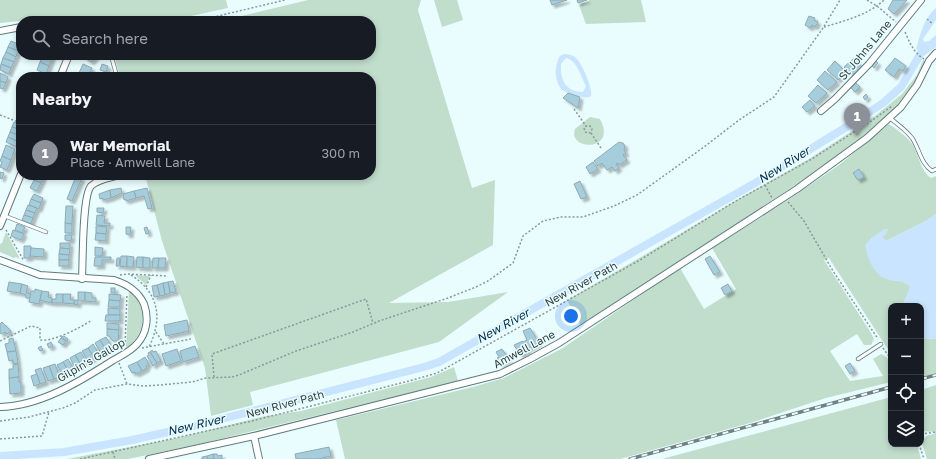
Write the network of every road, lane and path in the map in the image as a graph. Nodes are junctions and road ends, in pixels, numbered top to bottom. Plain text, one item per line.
1 (285, 0) edge
2 (840, 0) edge
3 (867, 0) edge
4 (884, 0) edge
5 (920, 0) edge
6 (877, 6) junction
7 (218, 16) edge
8 (927, 19) dead end
9 (894, 21) dead end
10 (933, 24) dead end
11 (16, 28) edge
12 (823, 28) junction
13 (0, 31) edge
14 (905, 32) dead end
15 (936, 53) edge
16 (67, 60) edge
17 (112, 60) edge
18 (922, 64) dead end
19 (62, 72) edge
20 (116, 72) edge
21 (893, 105) dead end
22 (574, 109) dead end
23 (821, 111) dead end
24 (0, 115) edge
25 (890, 118) junction
26 (16, 121) edge
27 (586, 126) junction
28 (590, 133) junction
29 (601, 148) dead end
30 (936, 169) edge
31 (19, 180) edge
32 (100, 180) edge
33 (765, 185) junction
34 (784, 198) junction
35 (773, 199) dead end
36 (4, 215) junction
37 (1, 224) edge
38 (46, 232) dead end
39 (0, 260) edge
40 (30, 272) junction
41 (118, 275) dead end
42 (152, 275) junction
43 (168, 276) dead end
44 (82, 279) junction
45 (128, 285) junction
46 (146, 287) dead end
47 (92, 320) dead end
48 (374, 323) junction
49 (156, 332) dead end
50 (191, 339) dead end
51 (0, 341) edge
52 (164, 344) junction
53 (881, 344) junction
54 (139, 350) dead end
55 (888, 354) edge
56 (125, 357) junction
57 (858, 359) dead end
58 (118, 361) junction
59 (214, 377) junction
60 (127, 384) junction
61 (0, 407) edge
62 (50, 412) junction
63 (0, 421) edge
64 (936, 432) edge
65 (924, 434) edge
66 (254, 436) junction
67 (0, 439) edge
68 (920, 447) edge
69 (113, 452) junction
70 (80, 459) edge
71 (115, 459) edge
72 (150, 459) edge
73 (259, 459) edge
74 (924, 459) edge

1 - 7 path
2 - 12 path
3 - 6 path
4 - 6 path
5 - 23 street, St Johns Lane
6 - 9 path
6 - 12 path
8 - 10 path
11 - 13 street
12 - 48 path
14 - 18 path
15 - 25 street, Amwell Lane
16 - 19 street
17 - 20 lane
21 - 33 path, New River Path
22 - 27 path
24 - 26 path
25 - 30 lane
25 - 34 street, Amwell Lane
27 - 28 path
27 - 28 path
28 - 29 path
31 - 36 street
32 - 44 street
33 - 35 path
33 - 69 path, New River Path
34 - 53 path
34 - 66 street, Amwell Lane
36 - 37 street
36 - 38 lane
37 - 40 path
39 - 40 street
40 - 44 street
41 - 42 path
42 - 43 path
42 - 46 path
44 - 45 street
45 - 56 path
45 - 56 street, Gilpin's Gallop
47 - 51 path
48 - 59 path
48 - 59 path
49 - 52 path
50 - 52 path
52 - 54 path
53 - 55 path
53 - 57 lane
56 - 58 street, Gilpin's Gallop
56 - 58 path
58 - 60 path
58 - 61 street, Gilpin's Gallop
59 - 60 path
60 - 62 path
62 - 63 path
62 - 67 path
64 - 65 path
66 - 72 street, Amwell Lane
66 - 73 street
68 - 74 path
69 - 70 path, New River Path
69 - 71 path

